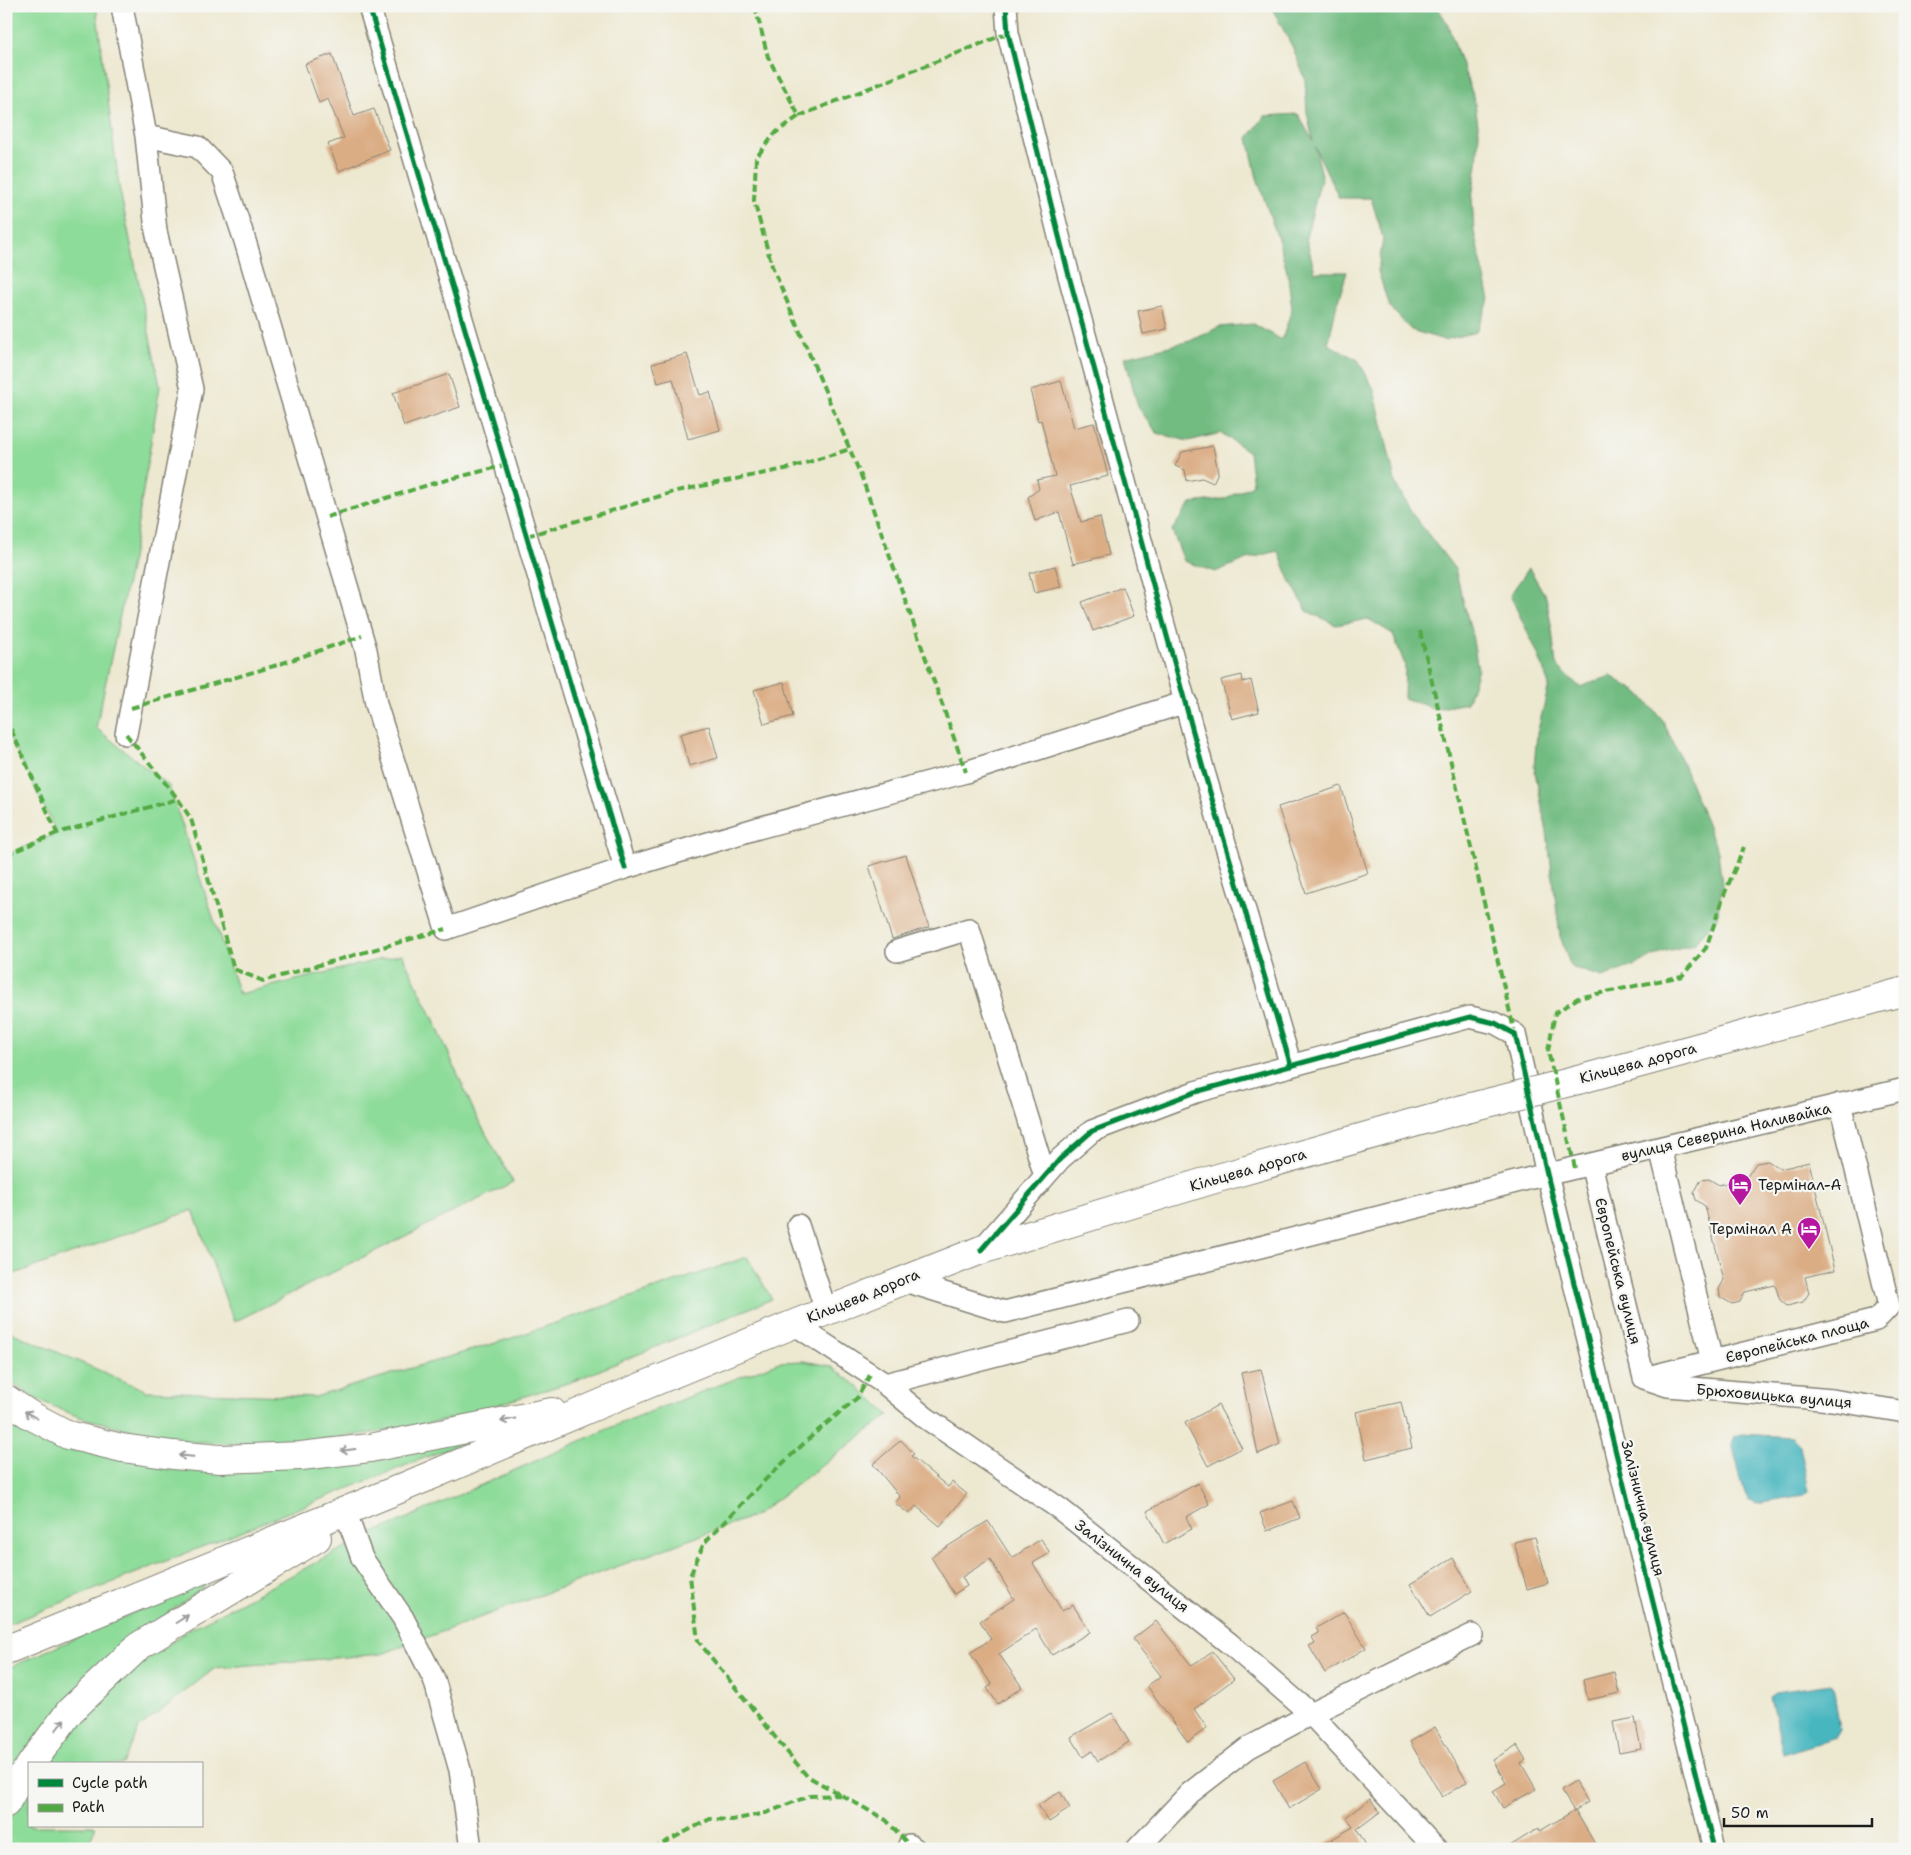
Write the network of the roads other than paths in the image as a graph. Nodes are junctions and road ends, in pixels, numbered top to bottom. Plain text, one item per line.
1 (122, 6) edge
2 (369, 6) edge
3 (1006, 6) edge
4 (146, 136) junction
5 (1186, 702) junction
6 (126, 734) dead end
7 (625, 868) junction
8 (897, 951) dead end
9 (1905, 991) edge
10 (1291, 1066) junction
11 (1905, 1089) edge
12 (1840, 1104) junction
13 (1660, 1148) junction
14 (1591, 1164) junction
15 (1547, 1174) junction
16 (1045, 1176) junction
17 (798, 1225) dead end
18 (981, 1250) junction
19 (902, 1280) junction
20 (826, 1311) junction
21 (1128, 1321) dead end
22 (794, 1324) junction
23 (1712, 1361) junction
24 (1644, 1378) junction
25 (885, 1384) junction
26 (6, 1399) edge
27 (607, 1400) junction
28 (1905, 1412) edge
29 (399, 1489) junction
30 (348, 1519) junction
31 (1472, 1635) dead end
32 (6, 1650) edge
33 (1311, 1714) junction
34 (32, 1762) edge
35 (28, 1768) edge
36 (6, 1804) edge
37 (471, 1849) edge
38 (1137, 1849) edge
39 (1436, 1849) edge
40 (1714, 1849) edge

1 - 4 street
2 - 7 street
3 - 5 street
4 - 6 street
4 - 7 street
5 - 7 street
5 - 10 street
8 - 16 street
9 - 18 highway, Кільцева дорога, bridge
10 - 15 street, Залізнична вулиця
10 - 16 street, Залізнична вулиця
11 - 12 street, вулиця Северина Наливайка
12 - 13 street, вулиця Северина Наливайка
12 - 23 street, Європейська площа
13 - 14 street, вулиця Северина Наливайка
13 - 23 street
14 - 15 street, вулиця Северина Наливайка
14 - 24 street, Європейська вулиця
15 - 19 street, вулиця Северина Наливайка
15 - 40 street, Залізнична вулиця
16 - 18 street, Залізнична вулиця
17 - 20 street
18 - 19 highway, Кільцева дорога
19 - 20 highway, Кільцева дорога
20 - 22 highway, Кільцева дорога
21 - 25 street
22 - 25 street, Залізнична вулиця
22 - 27 highway, Кільцева дорога
23 - 24 street, Європейська площа
24 - 28 street, Брюховицька вулиця
25 - 33 street, Залізнична вулиця
27 -> 26 highway
27 - 29 highway
29 - 30 highway
29 - 32 highway
34 -> 30 highway
30 - 37 street
31 - 33 street
33 - 38 street
33 - 39 street, Залізнична вулиця
35 - 36 highway

